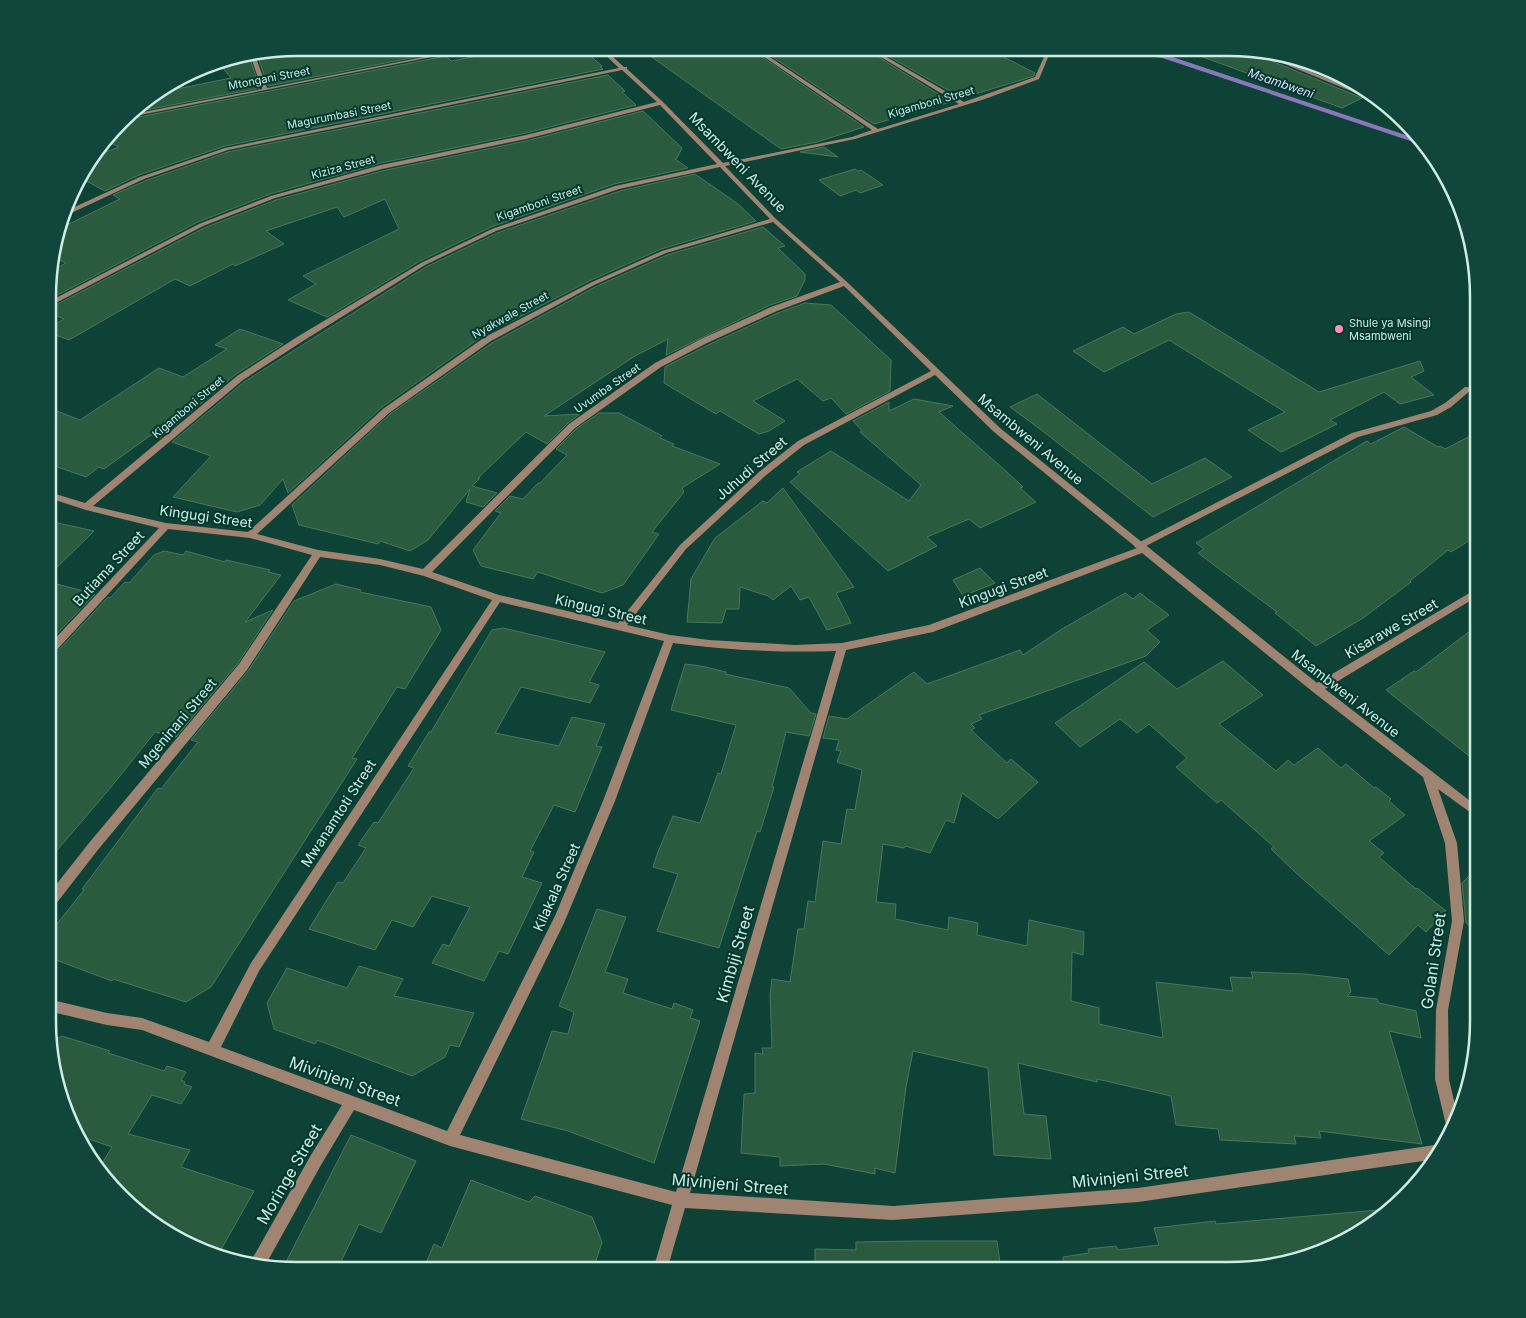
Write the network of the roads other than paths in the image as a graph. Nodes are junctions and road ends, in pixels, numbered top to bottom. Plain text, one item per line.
1 (434, 56) edge
2 (610, 56) edge
3 (765, 56) edge
4 (882, 56) edge
5 (1047, 56) edge
6 (254, 60) edge
7 (1284, 63) edge
8 (625, 68) junction
9 (1347, 88) edge
10 (265, 89) junction
11 (661, 103) junction
12 (964, 104) junction
13 (140, 114) edge
14 (876, 130) junction
15 (724, 166) junction
16 (73, 210) edge
17 (774, 220) junction
18 (845, 283) junction
19 (56, 301) edge
20 (935, 372) junction
21 (1468, 389) dead end
22 (56, 497) edge
23 (86, 507) junction
24 (166, 526) junction
25 (250, 535) junction
26 (1141, 548) junction
27 (318, 553) junction
28 (424, 573) junction
29 (1470, 596) edge
30 (498, 598) junction
31 (619, 628) junction
32 (670, 639) junction
33 (56, 643) edge
34 (842, 646) junction
35 (1317, 689) junction
36 (1428, 775) junction
37 (1470, 807) edge
38 (56, 895) edge
39 (56, 1008) edge
40 (212, 1050) junction
41 (351, 1103) junction
42 (1450, 1115) edge
43 (450, 1139) junction
44 (1430, 1153) edge
45 (680, 1200) junction
46 (260, 1259) edge
47 (662, 1262) edge

1 - 10 street, Mtongani Street
2 - 8 street, Msambweni Avenue
3 - 14 street
4 - 12 street
5 - 12 street, Kigamboni Street
6 - 10 street
7 - 9 street
8 - 11 street, Msambweni Avenue
8 - 16 street, Magurumbasi Street
10 - 13 street, Mtongani Street
11 - 15 street, Msambweni Avenue
11 - 19 street, Kiziza Street
12 - 14 street, Kigamboni Street
14 - 15 street, Kigamboni Street
15 - 17 street, Msambweni Avenue
15 - 23 street, Kigamboni Street
17 - 18 street, Msambweni Avenue
17 - 25 street, Nyakwale Street
18 - 20 street, Msambweni Avenue
18 - 28 street, Uvumba Street
20 - 26 street, Msambweni Avenue
20 - 31 street, Juhudi Street
21 - 26 street, Kingugi Street
22 - 23 street, Kingugi Street
23 - 24 street, Kingugi Street
24 - 25 street, Kingugi Street
24 - 33 street, Butiama Street
25 - 27 street, Kingugi Street
26 - 34 street, Kingugi Street
26 - 35 street, Msambweni Avenue
27 - 28 street, Kingugi Street
27 - 38 street, Mgeninani Street
28 - 30 street, Kingugi Street
29 - 35 street, Kisarawe Street
30 - 31 street, Kingugi Street
30 - 40 street, Mwanamtoti Street
31 - 32 street, Kingugi Street
32 - 34 street, Kingugi Street
32 - 43 street, Kilakala Street
34 - 45 street, Kimbiji Street
35 - 36 street, Msambweni Avenue
36 - 37 street, Msambweni Avenue
36 - 42 street, Golani Street
39 - 40 street, Mivinjeni Street
40 - 41 street, Mivinjeni Street
41 - 43 street, Mivinjeni Street
41 - 46 street, Moringe Street
43 - 45 street, Mivinjeni Street
44 - 45 street, Mivinjeni Street
45 - 47 street, Kimbiji Street

